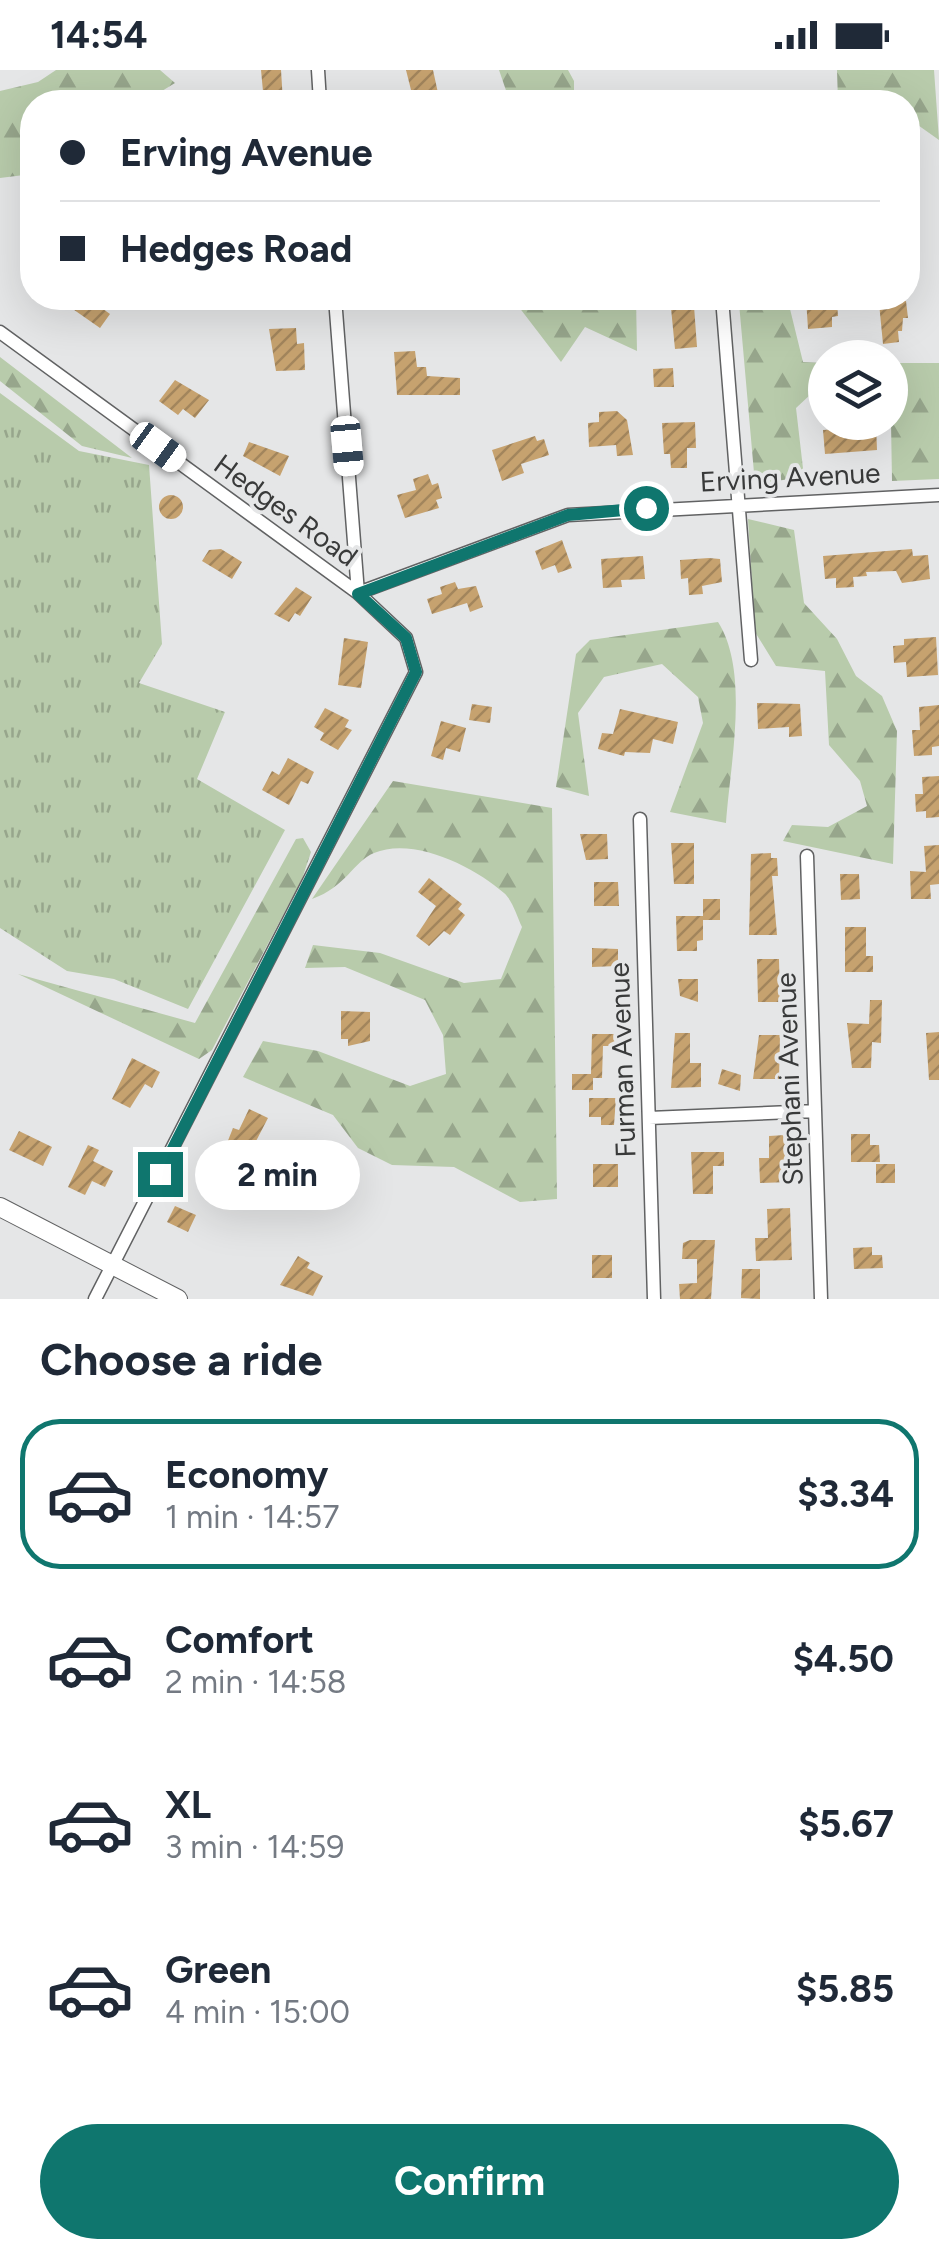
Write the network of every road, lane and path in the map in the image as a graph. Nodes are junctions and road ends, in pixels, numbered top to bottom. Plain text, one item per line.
1 (337, 310) edge
2 (723, 310) edge
3 (0, 332) edge
4 (939, 496) edge
5 (737, 506) junction
6 (358, 594) junction
7 (751, 660) dead end
8 (640, 819) dead end
9 (807, 856) dead end
10 (814, 1111) junction
11 (649, 1118) junction
12 (0, 1208) edge
13 (114, 1266) junction
14 (96, 1299) edge
15 (178, 1299) edge
16 (654, 1299) edge
17 (820, 1299) edge

1 - 6 street
2 - 5 street
3 - 6 street, Hedges Road
4 - 5 street, Erving Avenue
5 - 6 street, Erving Avenue
5 - 7 street
6 - 13 street, Hedges Road
8 - 11 street, Furman Avenue
9 - 10 street, Stephani Avenue
10 - 11 street
10 - 17 street, Stephani Avenue
11 - 16 street, Furman Avenue
12 - 13 main road
13 - 14 street, Hedges Road
13 - 15 main road

